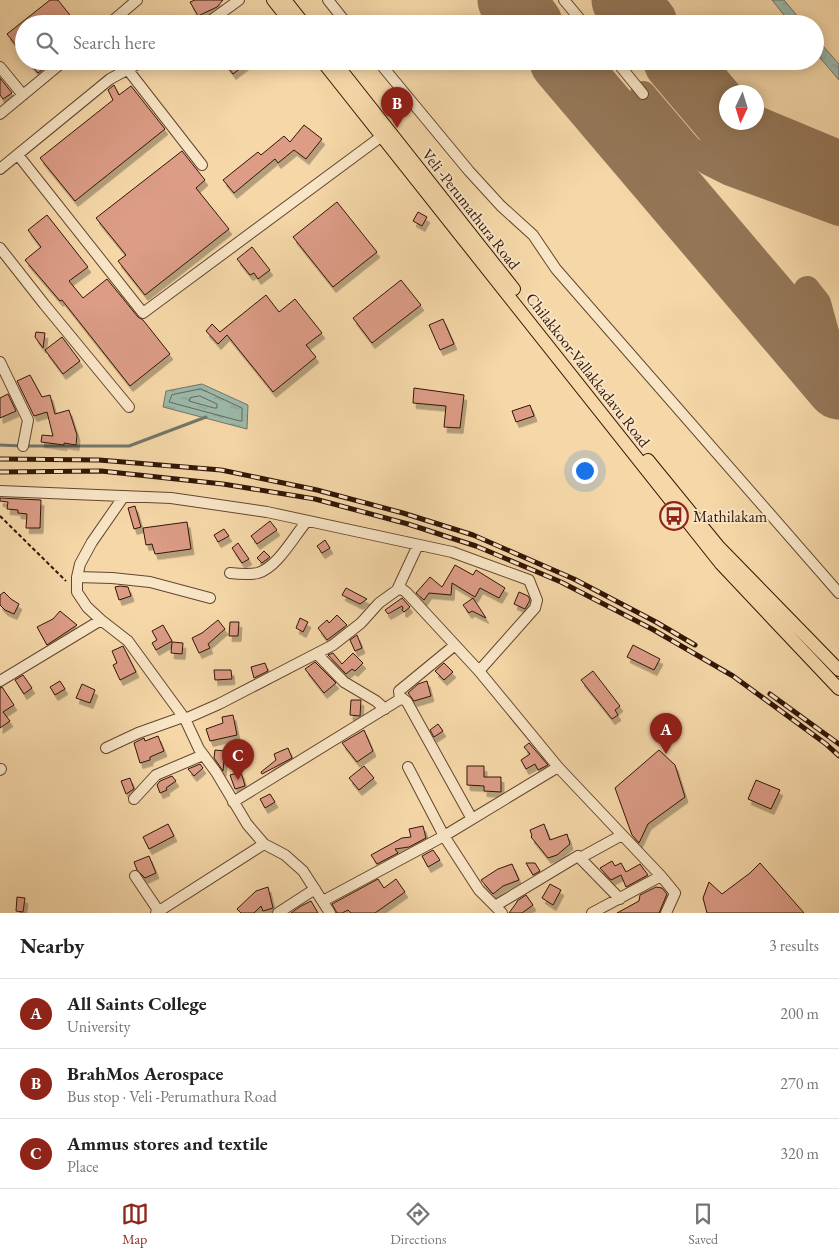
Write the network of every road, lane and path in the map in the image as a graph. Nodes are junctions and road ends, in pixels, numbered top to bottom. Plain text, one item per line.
1 (137, 0) edge
2 (239, 0) edge
3 (273, 0) edge
4 (284, 0) edge
5 (328, 0) edge
6 (564, 0) edge
7 (120, 15) edge
8 (218, 15) edge
9 (285, 15) edge
10 (296, 15) edge
11 (340, 15) edge
12 (576, 15) edge
13 (0, 67) edge
14 (53, 70) edge
15 (128, 70) joint
16 (329, 70) edge
17 (341, 70) edge
18 (385, 70) edge
19 (623, 70) edge
20 (643, 94) dead end
21 (23, 95) junction
22 (0, 114) edge
23 (382, 136) junction
24 (18, 155) junction
25 (202, 164) dead end
26 (0, 169) edge
27 (0, 248) edge
28 (0, 362) edge
29 (129, 407) dead end
30 (23, 446) dead end
31 (0, 491) edge
32 (124, 496) junction
33 (0, 516) edge
34 (307, 521) junction
35 (418, 545) junction
36 (230, 573) dead end
37 (77, 577) junction
38 (397, 590) junction
39 (78, 592) junction
40 (839, 593) edge
41 (210, 598) dead end
42 (101, 620) junction
43 (455, 645) junction
44 (317, 654) junction
45 (839, 670) edge
46 (480, 671) junction
47 (0, 681) edge
48 (839, 689) edge
49 (400, 699) junction
50 (385, 709) junction
51 (184, 718) junction
52 (106, 748) dead end
53 (204, 755) junction
54 (408, 767) dead end
55 (558, 767) junction
56 (134, 799) dead end
57 (233, 802) junction
58 (472, 820) junction
59 (622, 835) junction
60 (444, 836) junction
61 (264, 844) junction
62 (580, 858) junction
63 (135, 876) dead end
64 (661, 876) junction
65 (315, 889) junction
66 (620, 899) junction
67 (323, 901) junction
68 (498, 909) edge
69 (158, 912) edge
70 (278, 913) edge
71 (330, 913) edge
72 (592, 913) edge
73 (666, 913) edge

1 - 7 street
2 - 8 street
3 - 9 main road
4 - 10 main road
5 - 11 street
6 - 12 street
13 - 21 street
14 - 21 street
15 - 24 street
15 - 25 street
16 - 23 main road, Chilakkoor-Vallakkadavu Road
17 - 45 main road, Veli -Perumathura Road
18 - 40 street
19 - 20 street
21 - 22 street
23 - 24 street
23 - 48 main road, Chilakkoor-Vallakkadavu Road
24 - 26 street
27 - 29 street
28 - 30 street
31 - 32 street
32 - 34 street
32 - 37 street
33 - 39 path
34 - 35 street
34 - 36 street
35 - 38 street
35 - 46 street
37 - 39 street
37 - 41 street
38 - 43 street
38 - 44 street
39 - 42 street
42 - 47 street
42 - 51 street
43 - 46 street
43 - 49 street
44 - 50 street
44 - 51 street
46 - 55 street
49 - 50 street
49 - 58 street
50 - 57 street
51 - 52 street
51 - 53 street
53 - 56 street
53 - 57 street
54 - 60 street
55 - 58 street
55 - 59 street
57 - 61 street
58 - 60 street
59 - 62 street
59 - 64 street
60 - 67 street
60 - 68 street
61 - 65 street
61 - 69 street
62 - 66 street
62 - 68 street
63 - 69 street
64 - 66 street
64 - 73 street
65 - 67 street
65 - 70 street
66 - 72 street
67 - 71 street

